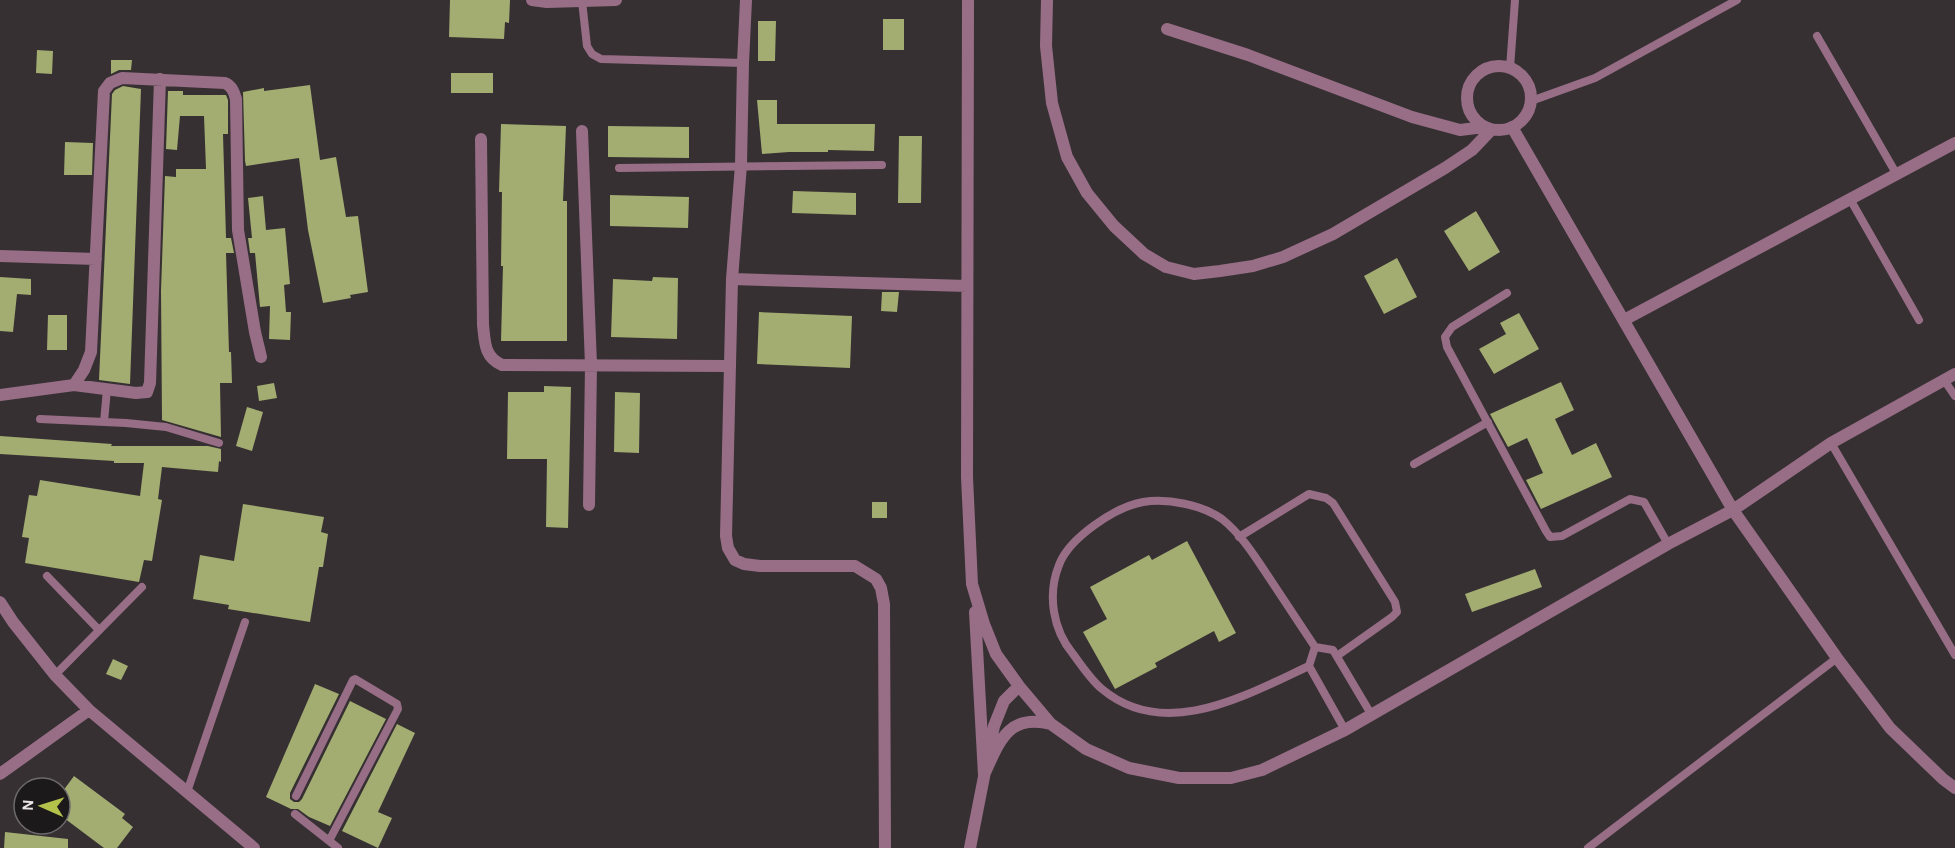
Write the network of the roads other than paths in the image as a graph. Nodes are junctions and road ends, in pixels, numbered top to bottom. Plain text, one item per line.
1 (532, 0) edge
2 (616, 0) edge
3 (747, 0) edge
4 (968, 0) edge
5 (1047, 0) edge
6 (1515, 0) edge
7 (1737, 0) edge
8 (582, 1) edge
9 (1167, 29) dead end
10 (1816, 36) dead end
11 (743, 63) junction
12 (1510, 68) junction
13 (160, 79) junction
14 (1531, 101) junction
15 (1488, 128) junction
16 (1512, 128) junction
17 (582, 131) dead end
18 (481, 139) dead end
19 (1955, 143) edge
20 (741, 165) junction
21 (882, 165) dead end
22 (619, 168) dead end
23 (1897, 175) junction
24 (1850, 199) junction
25 (0, 256) edge
26 (96, 259) junction
27 (732, 279) junction
28 (967, 286) junction
29 (1507, 293) dead end
30 (1624, 320) junction
31 (1919, 320) dead end
32 (261, 357) dead end
33 (591, 365) junction
34 (729, 366) junction
35 (1950, 377) edge
36 (74, 385) junction
37 (107, 389) junction
38 (0, 395) edge
39 (1955, 396) edge
40 (40, 419) dead end
41 (104, 422) junction
42 (1488, 422) junction
43 (219, 442) dead end
44 (1831, 443) junction
45 (1414, 464) dead end
46 (589, 506) dead end
47 (1733, 510) junction
48 (1239, 537) junction
49 (1668, 544) junction
50 (46, 576) dead end
51 (972, 584) junction
52 (142, 587) dead end
53 (0, 602) edge
54 (244, 622) dead end
55 (99, 630) junction
56 (1315, 647) junction
57 (1955, 655) edge
58 (1337, 656) junction
59 (1837, 658) junction
60 (1309, 666) junction
61 (55, 675) junction
62 (1018, 686) junction
63 (89, 710) junction
64 (1371, 714) junction
65 (1051, 724) junction
66 (1345, 730) junction
67 (0, 774) edge
68 (984, 775) junction
69 (1955, 788) edge
70 (187, 792) junction
71 (296, 796) dead end
72 (295, 814) dead end
73 (329, 841) junction
74 (254, 848) edge
75 (338, 848) edge
76 (885, 848) edge
77 (970, 848) edge
78 (1588, 848) edge

1 - 8 street
2 - 8 street
3 - 11 street
4 - 28 street
5 - 15 street
6 - 12 lane
7 - 14 lane
8 - 11 lane
9 - 15 street
10 - 23 lane
11 - 20 street
12 - 14 street
12 - 15 street
13 - 26 street
13 - 32 street
13 - 37 street
14 - 16 street
15 - 16 street
16 - 30 street
17 - 33 street
18 - 33 street
19 - 23 street
20 - 21 lane
20 - 22 lane
20 - 27 street
23 - 24 street
24 - 30 street
24 - 31 lane
25 - 26 street
26 - 36 street
27 - 28 street
27 - 34 street
28 - 51 street
29 - 42 lane
30 - 47 street
33 - 34 street
33 - 46 street
34 - 76 street
35 - 39 lane
35 - 44 street
36 - 37 street
36 - 38 street
37 - 41 lane
40 - 41 lane
41 - 43 lane
42 - 45 lane
42 - 49 lane
44 - 47 street
44 - 57 lane
47 - 49 street
47 - 59 street
48 - 56 lane
48 - 58 lane
48 - 60 lane
49 - 64 street
50 - 55 lane
51 - 62 street
51 - 68 street
52 - 55 lane
53 - 61 street
54 - 70 lane
55 - 61 lane
56 - 58 lane
56 - 60 lane
58 - 64 lane
59 - 69 street
59 - 78 lane
60 - 66 lane
61 - 63 street
62 - 65 street
62 - 68 street
63 - 67 street
63 - 70 street
64 - 66 street
65 - 66 street
65 - 68 street
68 - 77 street
70 - 74 street
71 - 73 lane
72 - 73 lane
73 - 75 lane

